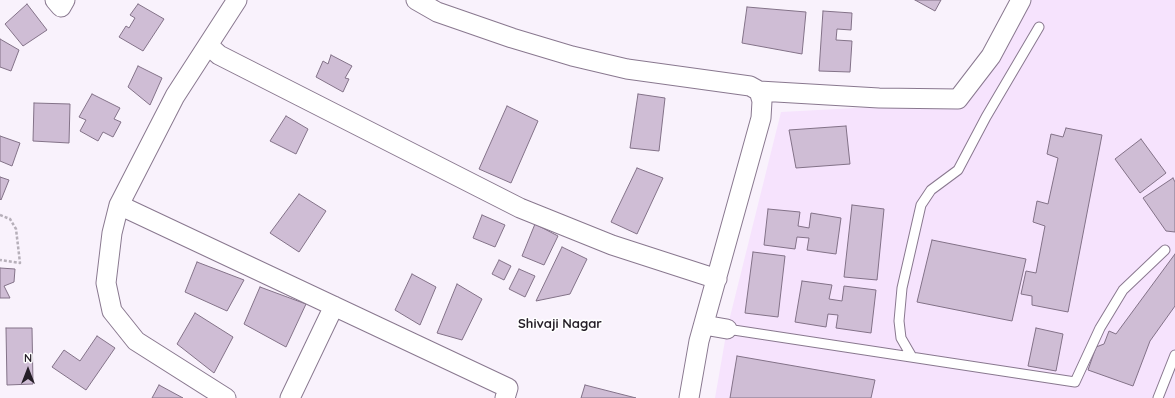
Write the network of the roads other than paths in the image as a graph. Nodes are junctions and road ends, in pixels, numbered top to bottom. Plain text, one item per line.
1 (55, 0) edge
2 (65, 0) edge
3 (237, 0) edge
4 (416, 0) edge
5 (1021, 0) edge
6 (1038, 27) dead end
7 (208, 45) junction
8 (759, 91) junction
9 (119, 205) junction
10 (1165, 250) dead end
11 (717, 279) junction
12 (334, 306) junction
13 (704, 325) junction
14 (727, 329) joint
15 (1175, 355) edge
16 (912, 357) junction
17 (226, 398) edge
18 (290, 398) edge
19 (505, 398) edge
20 (689, 398) edge
21 (1158, 398) edge

1 - 2 street
3 - 7 street
4 - 8 street
5 - 8 street
6 - 16 lane
7 - 9 street
7 - 11 street
8 - 11 street
9 - 12 street
9 - 17 street
10 - 16 lane
11 - 13 street
12 - 18 street
12 - 19 street
13 - 14 street
13 - 20 street
14 - 16 lane
15 - 21 lane

